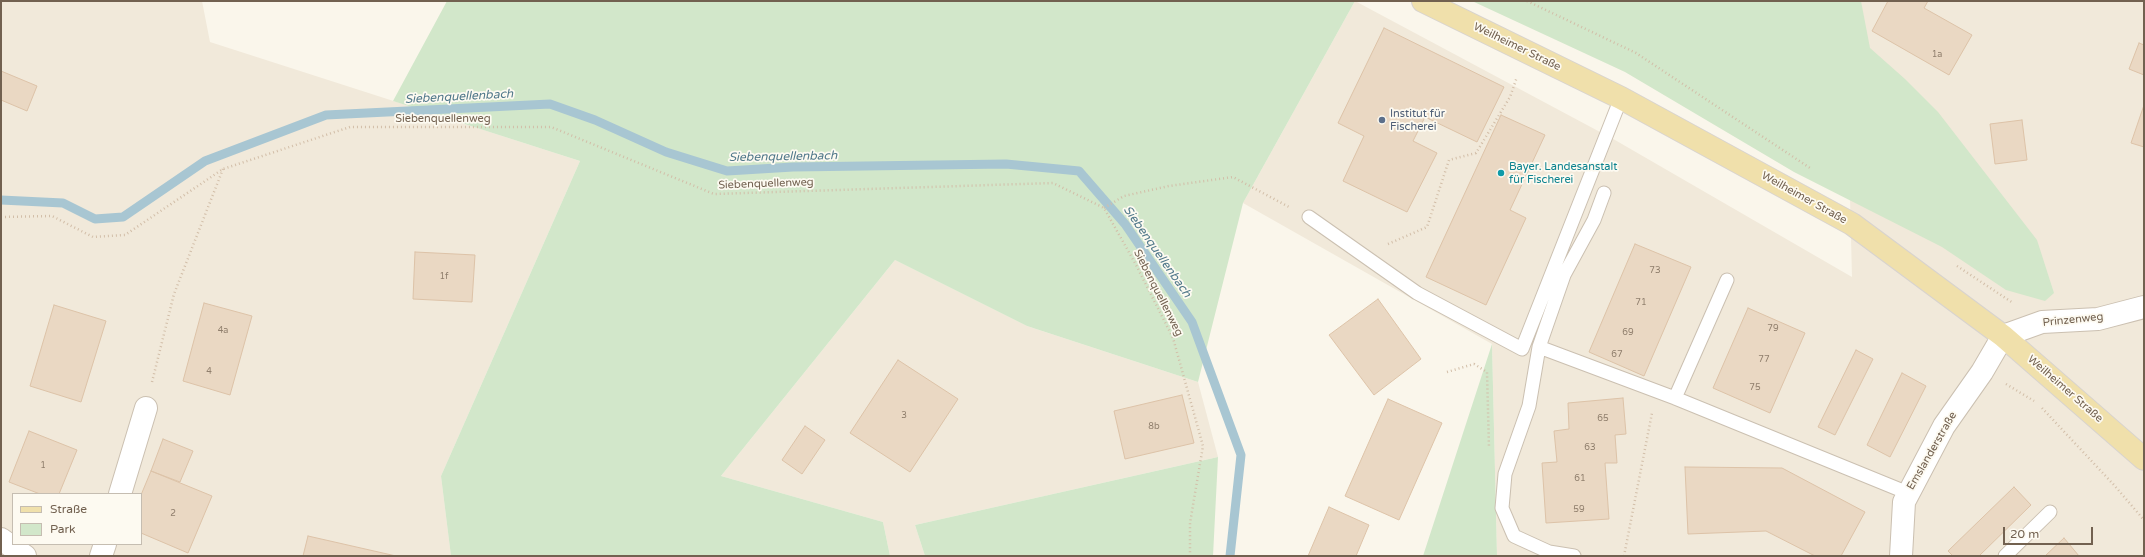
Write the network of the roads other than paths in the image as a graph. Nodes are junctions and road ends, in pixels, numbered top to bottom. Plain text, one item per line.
1 (1423, 1) edge
2 (1621, 98) junction
3 (1604, 193) dead end
4 (1309, 217) road end
5 (1726, 280) dead end
6 (2144, 307) edge
7 (2004, 336) junction
8 (1538, 347) junction
9 (1675, 398) junction
10 (146, 408) road end
11 (2144, 459) edge
12 (120, 493) edge
13 (1908, 494) junction
14 (2050, 512) dead end
15 (1, 538) edge
16 (104, 545) edge
17 (25, 556) edge
18 (101, 556) edge
19 (1574, 556) edge
20 (1901, 556) edge
21 (2004, 556) edge

1 - 2 main road, Weilheimer Straße
2 - 4 lane
2 - 7 main road, Weilheimer Straße
3 - 8 lane
5 - 9 lane
6 - 7 street, Prinzenweg
7 - 11 main road, Weilheimer Straße
7 - 13 street, Emslanderstraße
8 - 9 lane
8 - 19 lane
9 - 13 lane
10 - 12 street
13 - 20 street, Emslanderstraße
14 - 21 lane
15 - 17 street
16 - 18 street

